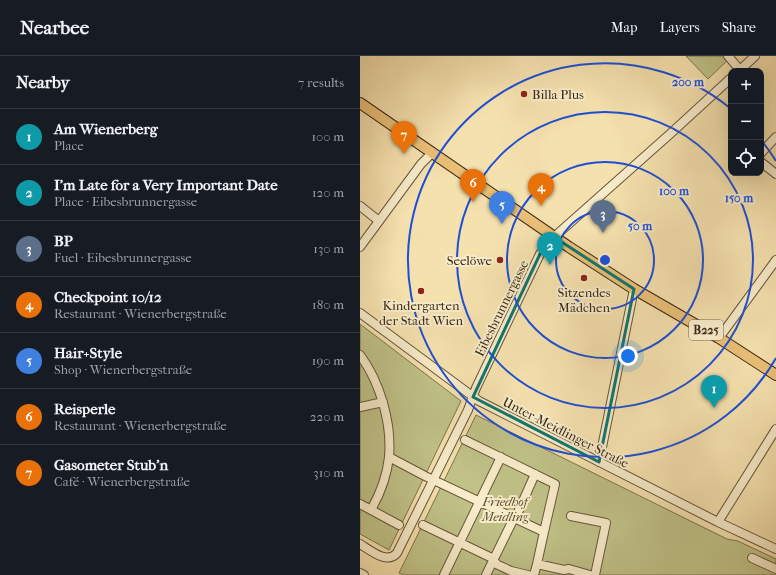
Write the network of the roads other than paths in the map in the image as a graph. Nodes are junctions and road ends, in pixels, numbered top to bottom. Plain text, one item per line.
1 (728, 56) edge
2 (755, 56) edge
3 (738, 68) edge
4 (742, 68) edge
5 (728, 81) edge
6 (360, 102) edge
7 (776, 137) edge
8 (764, 151) edge
9 (432, 153) junction
10 (764, 164) edge
11 (776, 174) edge
12 (360, 206) edge
13 (379, 221) junction
14 (554, 237) junction
15 (360, 247) edge
16 (776, 260) edge
17 (634, 289) junction
18 (360, 313) edge
19 (719, 338) junction
20 (360, 355) edge
21 (776, 375) edge
22 (473, 397) junction
23 (383, 402) junction
24 (360, 407) edge
25 (776, 429) edge
26 (465, 440) dead end
27 (389, 457) junction
28 (501, 458) junction
29 (599, 462) junction
30 (535, 474) junction
31 (433, 480) junction
32 (479, 502) junction
33 (360, 504) edge
34 (371, 510) junction
35 (571, 516) dead end
36 (514, 518) junction
37 (718, 522) junction
38 (399, 524) dead end
39 (423, 525) dead end
40 (544, 532) junction
41 (459, 542) junction
42 (360, 544) edge
43 (776, 549) edge
44 (752, 558) dead end
45 (494, 559) junction
46 (537, 564) junction
47 (775, 571) edge
48 (360, 573) edge
49 (364, 575) edge
50 (444, 575) edge
51 (486, 575) edge
52 (528, 575) edge
53 (534, 575) edge
54 (590, 575) edge
55 (594, 575) edge

1 - 3 street
2 - 4 street
5 - 14 street, Eibesbrunnergasse
6 - 9 main road, B225
7 - 8 street
9 - 13 street
9 - 14 main road, B225
10 - 11 street
12 - 13 street
13 - 15 street
14 - 17 main road, B225
14 - 22 street, Eibesbrunnergasse
16 - 19 street
17 - 19 main road, B225
17 - 29 street
18 - 22 street, Unter-Meidlinger Straße
19 - 21 main road, B225
20 - 23 street
22 - 29 street, Unter-Meidlinger Straße
22 - 31 street, Eibesbrunnergasse
23 - 24 street
23 - 27 street
25 - 37 street
26 - 28 street
27 - 31 street
27 - 34 street
28 - 30 street
28 - 32 street
29 - 37 street, Unter-Meidlinger Straße
30 - 36 street
30 - 40 street
31 - 32 street
31 - 42 street, Eibesbrunnergasse
32 - 36 street
32 - 41 street
33 - 34 street
34 - 38 street
35 - 55 street
36 - 40 street
36 - 45 street
37 - 43 street, Unter-Meidlinger Straße
39 - 41 street
40 - 46 street
41 - 45 street
41 - 50 street
44 - 47 street
45 - 51 street
45 - 52 street
46 - 53 street
46 - 54 street
48 - 49 street

